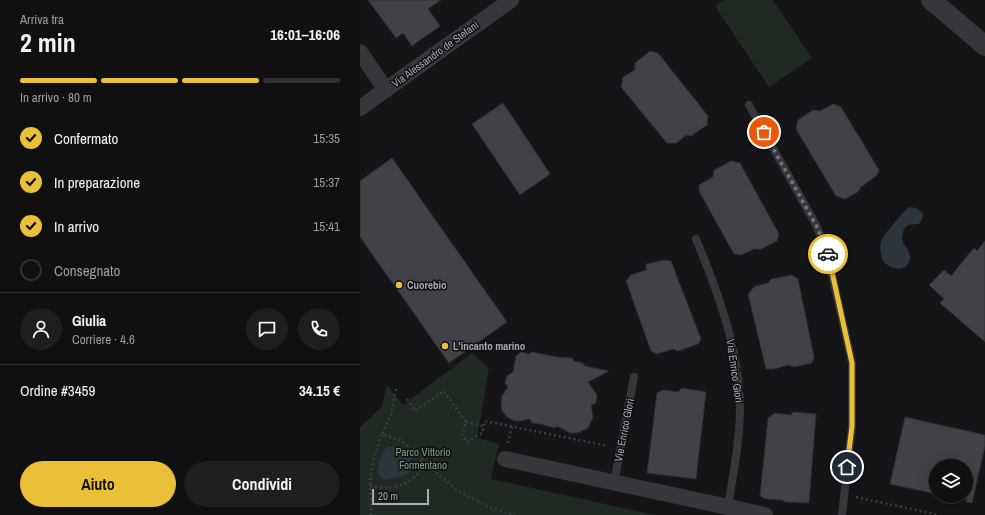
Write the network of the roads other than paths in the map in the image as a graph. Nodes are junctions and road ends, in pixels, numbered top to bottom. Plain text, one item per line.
1 (511, 0) edge
2 (930, 0) edge
3 (985, 46) edge
4 (360, 52) edge
5 (386, 90) junction
6 (749, 105) dead end
7 (360, 108) edge
8 (696, 239) dead end
9 (634, 377) dead end
10 (505, 459) dead end
11 (614, 482) junction
12 (727, 511) edge
13 (766, 515) edge
14 (842, 515) edge

1 - 5 street, Via Alessandro de Stefani
2 - 3 street
4 - 5 street
5 - 7 street, Via Alessandro de Stefani
6 - 14 lane
8 - 12 lane, Via Enrico Glori
9 - 11 lane, Vie Enrico Glori
10 - 11 street
11 - 12 street
12 - 13 street

